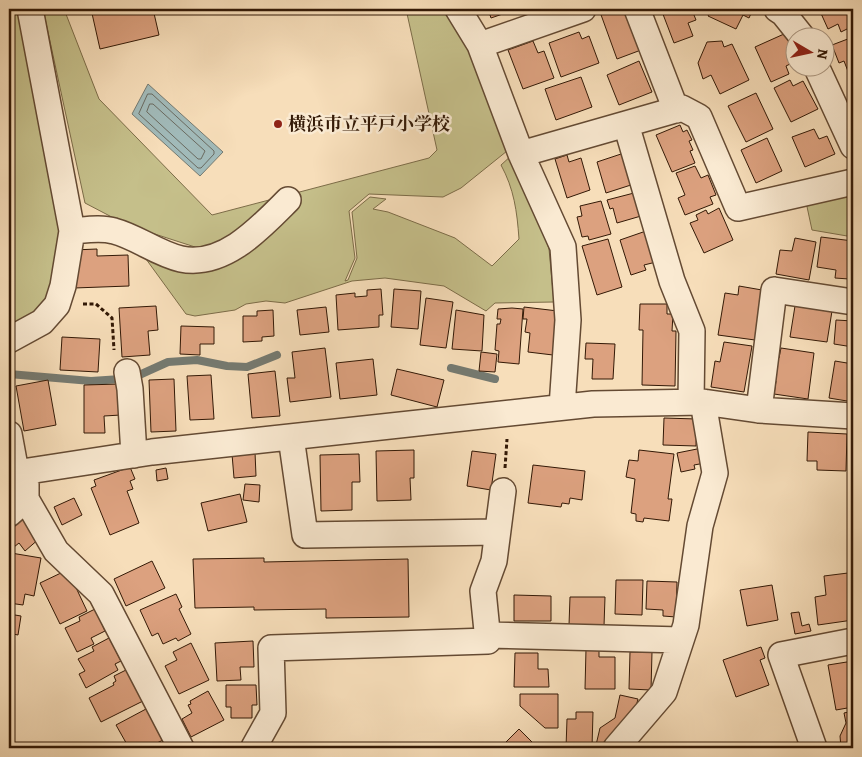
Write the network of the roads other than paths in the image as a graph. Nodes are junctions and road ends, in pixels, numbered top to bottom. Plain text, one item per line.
1 (30, 9) edge
2 (458, 9) edge
3 (583, 9) edge
4 (637, 9) edge
5 (777, 9) edge
6 (794, 28) edge
7 (480, 45) junction
8 (822, 78) edge
9 (676, 110) junction
10 (626, 124) junction
11 (853, 146) edge
12 (521, 154) junction
13 (853, 182) edge
14 (288, 200) dead end
15 (72, 231) junction
16 (853, 302) edge
17 (9, 340) edge
18 (129, 380) road end
19 (697, 402) junction
20 (562, 407) junction
21 (759, 410) junction
22 (853, 416) edge
23 (9, 434) edge
24 (290, 437) junction
25 (134, 455) junction
26 (17, 473) edge
27 (503, 491) road end
28 (18, 507) edge
29 (496, 532) junction
30 (488, 635) junction
31 (681, 640) junction
32 (853, 641) edge
33 (254, 747) dead end
34 (180, 748) edge
35 (616, 748) edge
36 (814, 748) edge

1 - 15 street
2 - 7 street
3 - 7 street
4 - 9 street
5 - 6 street
7 - 12 street
8 - 11 street
9 - 10 street
9 - 13 street
10 - 12 street
10 - 19 street
12 - 20 street
14 - 15 street
15 - 17 street
16 - 21 street
18 - 25 street
19 - 20 street
19 - 21 street
19 - 31 street
20 - 24 street
21 - 22 street
23 - 26 street
24 - 25 street
24 - 29 street
25 - 26 street
26 - 28 street
27 - 29 street
28 - 34 street
29 - 30 street
30 - 31 street
30 - 33 street
31 - 35 street
32 - 36 street

